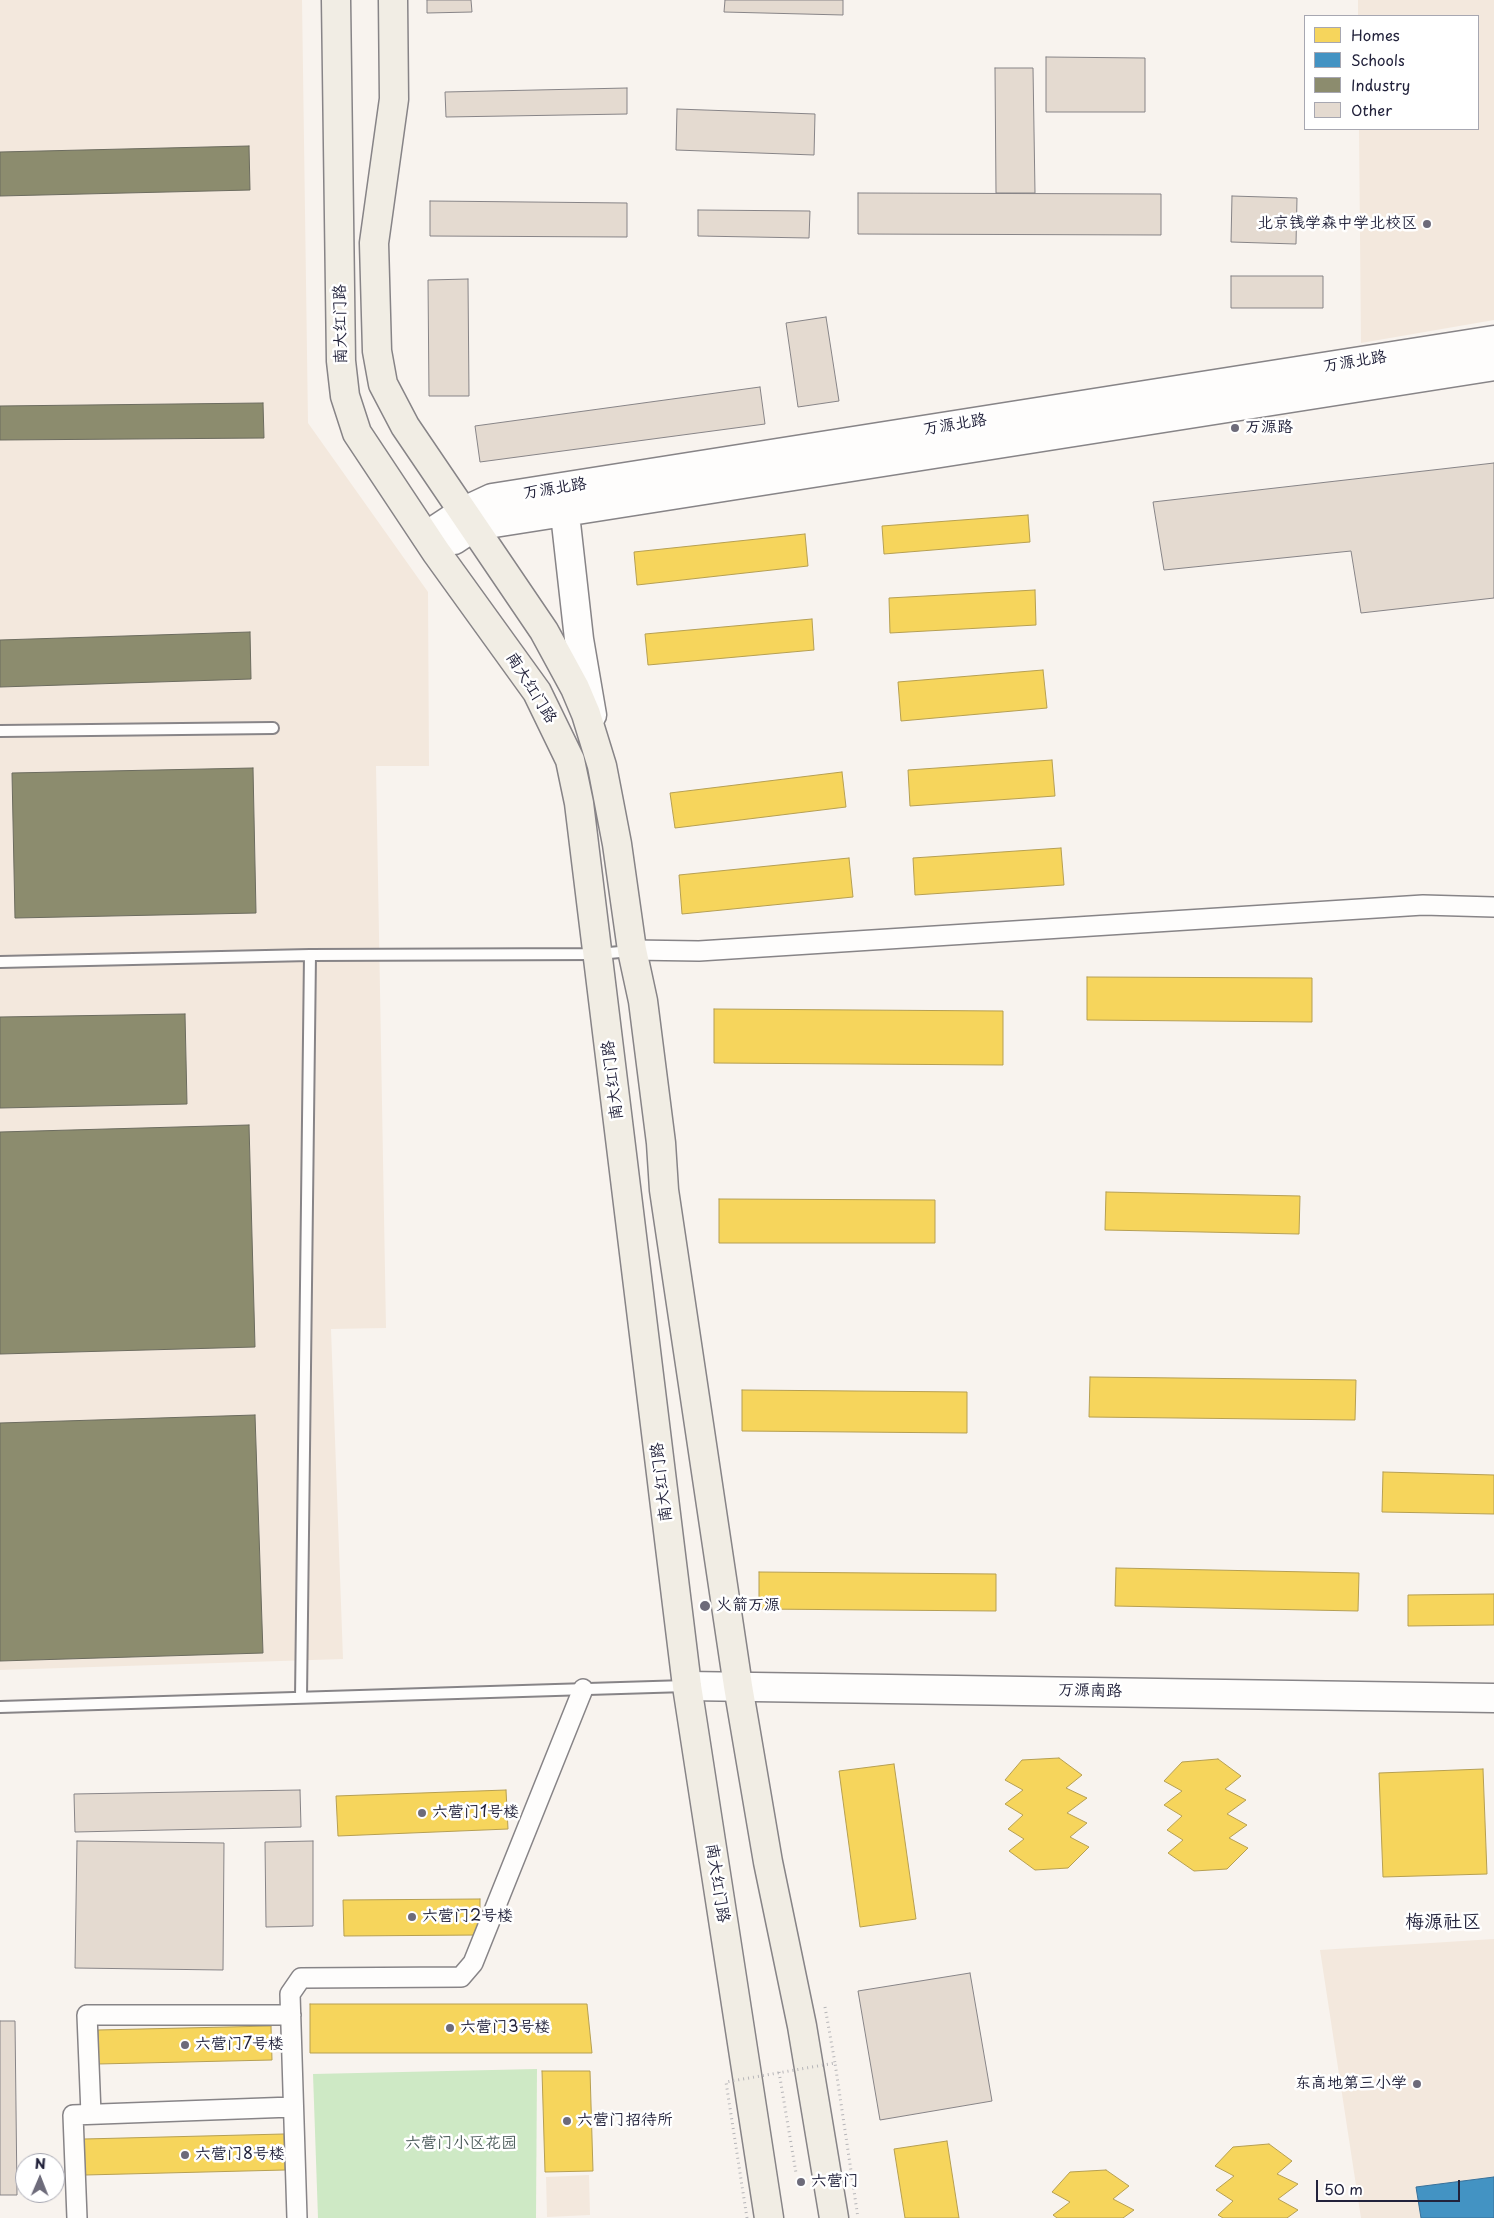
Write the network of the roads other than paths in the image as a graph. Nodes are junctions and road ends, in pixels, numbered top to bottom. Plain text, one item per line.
1 (336, 0) edge
2 (393, 0) edge
3 (1494, 340) edge
4 (1494, 366) edge
5 (564, 514) junction
6 (469, 519) junction
7 (431, 544) junction
8 (273, 728) dead end
9 (0, 731) edge
10 (602, 766) junction
11 (1494, 906) edge
12 (632, 950) junction
13 (598, 954) junction
14 (310, 955) junction
15 (0, 962) edge
16 (687, 1686) junction
17 (738, 1686) junction
18 (583, 1688) junction
19 (301, 1697) junction
20 (1494, 1698) edge
21 (0, 1707) edge
22 (291, 2015) junction
23 (292, 2107) junction
24 (91, 2114) junction
25 (77, 2218) edge
26 (296, 2218) edge
27 (769, 2218) edge
28 (834, 2218) edge

1 - 7 highway, 南大红门路
2 - 6 highway
3 - 6 main road, 万源北路
4 - 5 main road, 万源北路
5 - 6 main road, 万源北路
5 - 10 main road
6 - 7 main road
6 - 10 highway
7 - 13 highway, 南大红门路
8 - 9 lane
10 - 12 highway
11 - 12 street
12 - 13 lane
12 - 17 highway
13 - 14 lane
13 - 16 highway, 南大红门路
14 - 15 lane
14 - 19 lane
16 - 17 main road, 万源南路
16 - 18 lane
16 - 27 highway, 南大红门路
17 - 20 main road, 万源南路
17 - 28 highway
18 - 19 lane
18 - 22 street
19 - 21 lane
22 - 23 street
22 - 24 street
23 - 24 street
23 - 26 street
24 - 25 street

